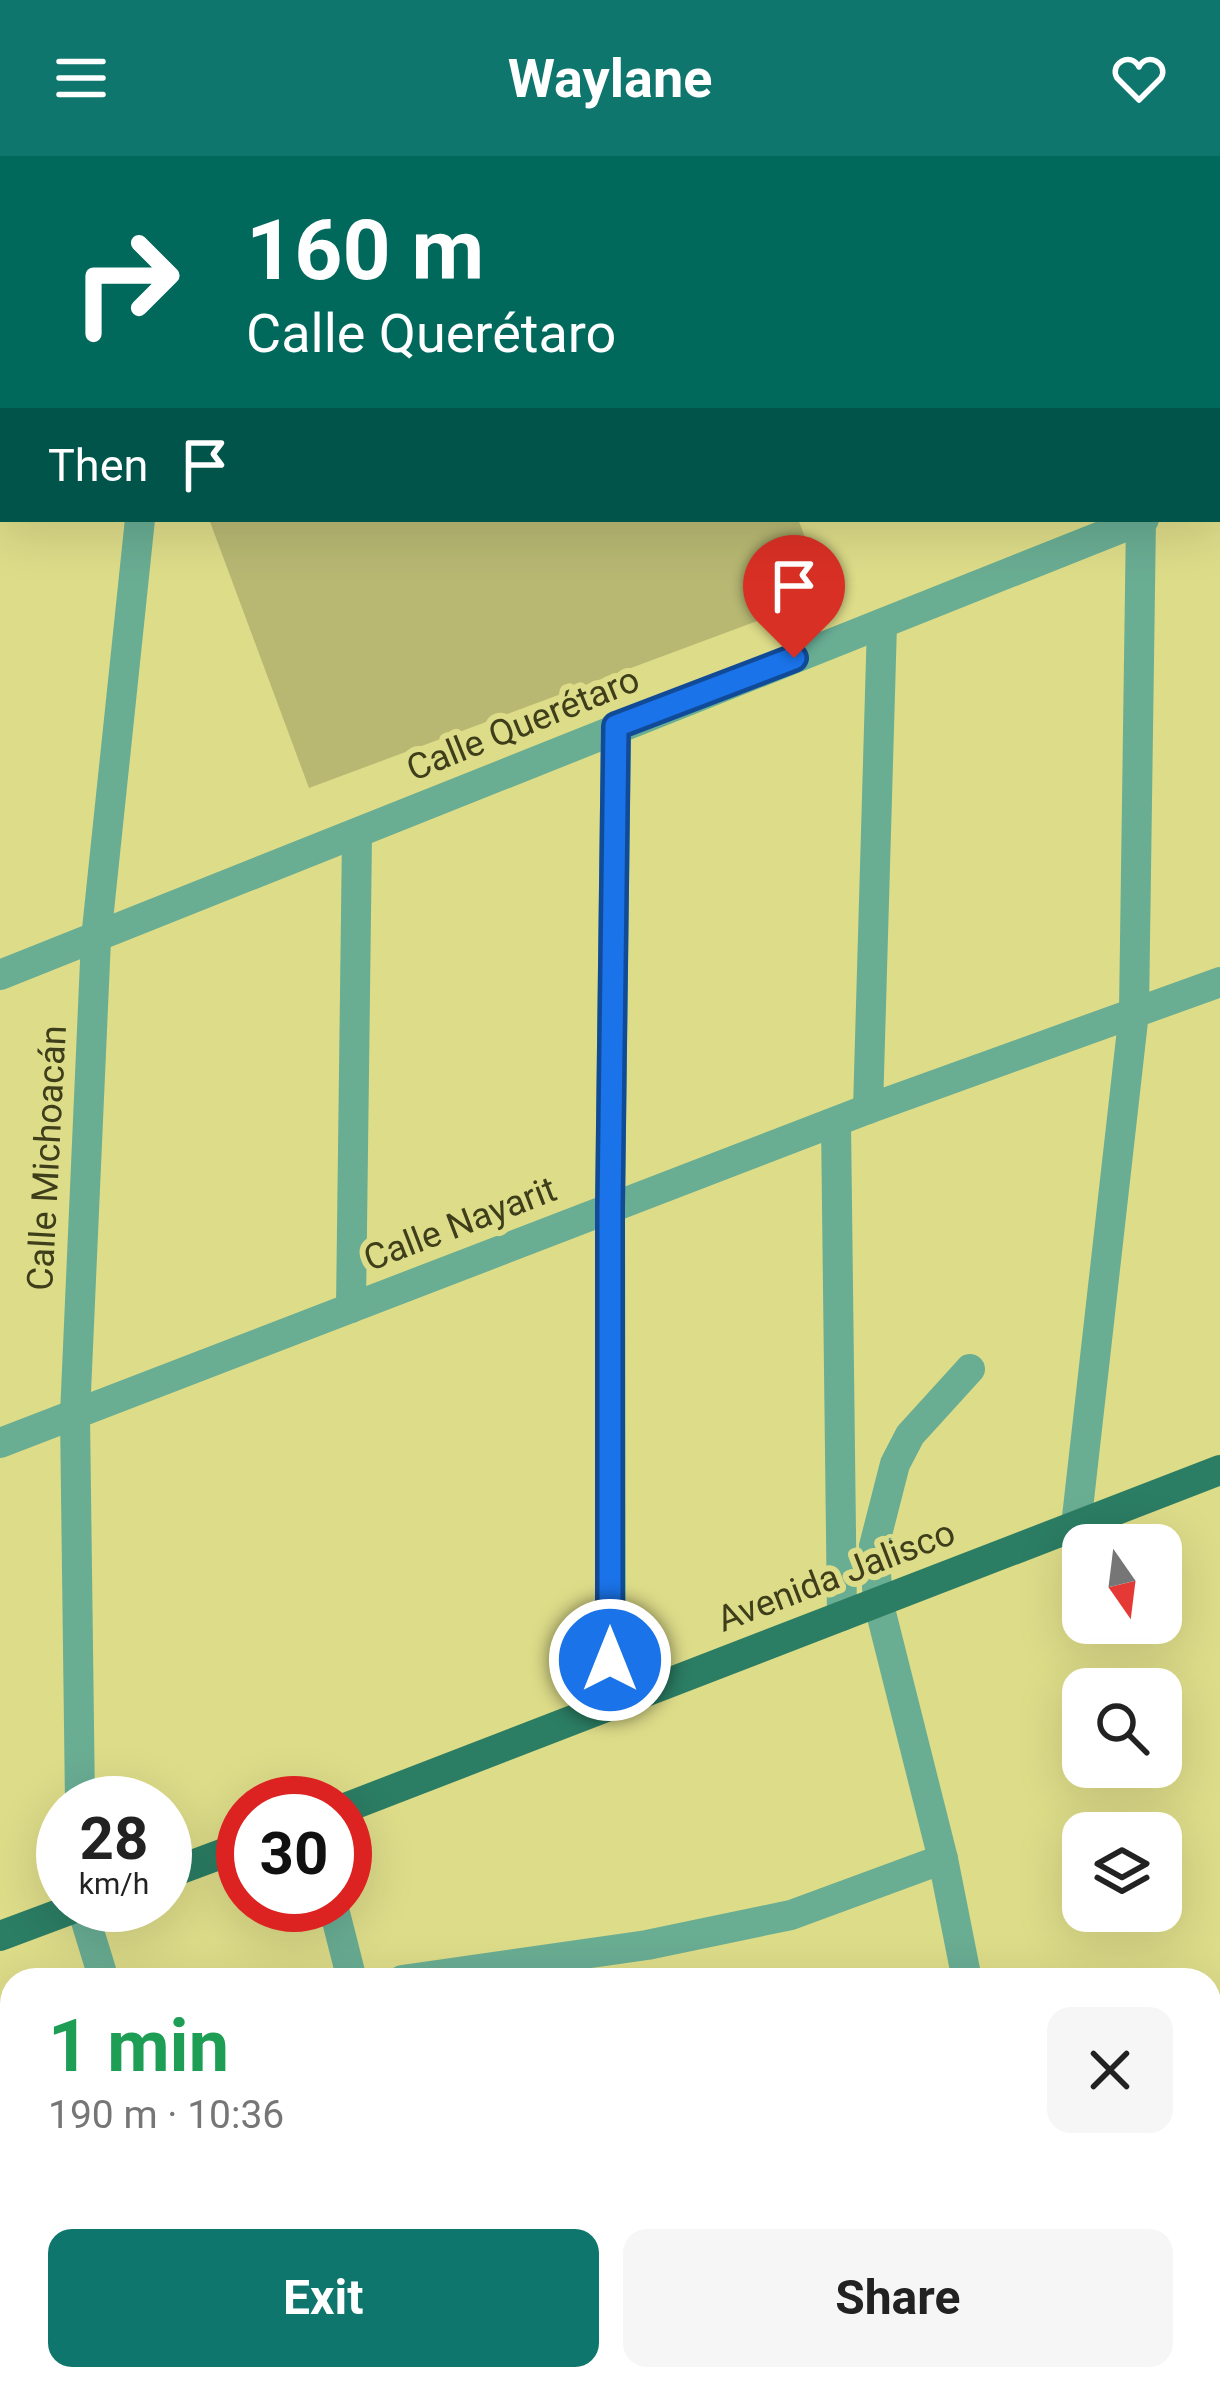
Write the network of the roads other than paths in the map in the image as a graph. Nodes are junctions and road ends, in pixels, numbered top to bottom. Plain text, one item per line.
1 (140, 522) edge
2 (1137, 522) edge
3 (1142, 522) edge
4 (882, 624) junction
5 (616, 726) junction
6 (357, 835) junction
7 (96, 939) junction
8 (0, 975) edge
9 (1220, 982) edge
10 (1134, 1012) junction
11 (868, 1109) junction
12 (836, 1123) junction
13 (610, 1208) junction
14 (351, 1308) junction
15 (970, 1369) dead end
16 (75, 1415) junction
17 (0, 1443) edge
18 (1220, 1470) edge
19 (1076, 1524) edge
20 (1081, 1524) edge
21 (1062, 1531) edge
22 (878, 1601) junction
23 (842, 1616) junction
24 (610, 1705) junction
25 (80, 1776) edge
26 (372, 1798) edge
27 (943, 1859) junction
28 (36, 1922) edge
29 (90, 1932) edge
30 (340, 1932) edge
31 (0, 1936) edge
32 (100, 1968) edge
33 (349, 1968) edge
34 (486, 1968) edge
35 (965, 1968) edge

1 - 7 street, Calle Michoacán
2 - 4 street, Calle Querétaro
3 - 10 street
4 - 5 street, Calle Querétaro
4 - 11 street
5 - 6 street, Calle Querétaro
5 - 13 street
6 - 7 street, Calle Querétaro
6 - 14 street
7 - 8 street, Calle Querétaro
7 - 16 street, Calle Michoacán
9 - 10 street, Calle Nayarit
10 - 11 street, Calle Nayarit
10 - 19 street
11 - 12 street, Calle Nayarit
12 - 13 street, Calle Nayarit
12 - 23 street
13 - 14 street, Calle Nayarit
13 - 24 street
14 - 16 street, Calle Nayarit
15 - 22 street
16 - 17 street, Calle Nayarit
16 - 25 street, Calle Michoacán
18 - 20 main road, Avenida Jalisco
21 - 22 main road, Avenida Jalisco
22 - 23 main road, Avenida Jalisco
22 - 27 street
23 - 24 main road, Avenida Jalisco
24 - 26 main road, Avenida Jalisco
27 - 34 street
27 - 35 street
28 - 31 main road
29 - 32 street
30 - 33 street

